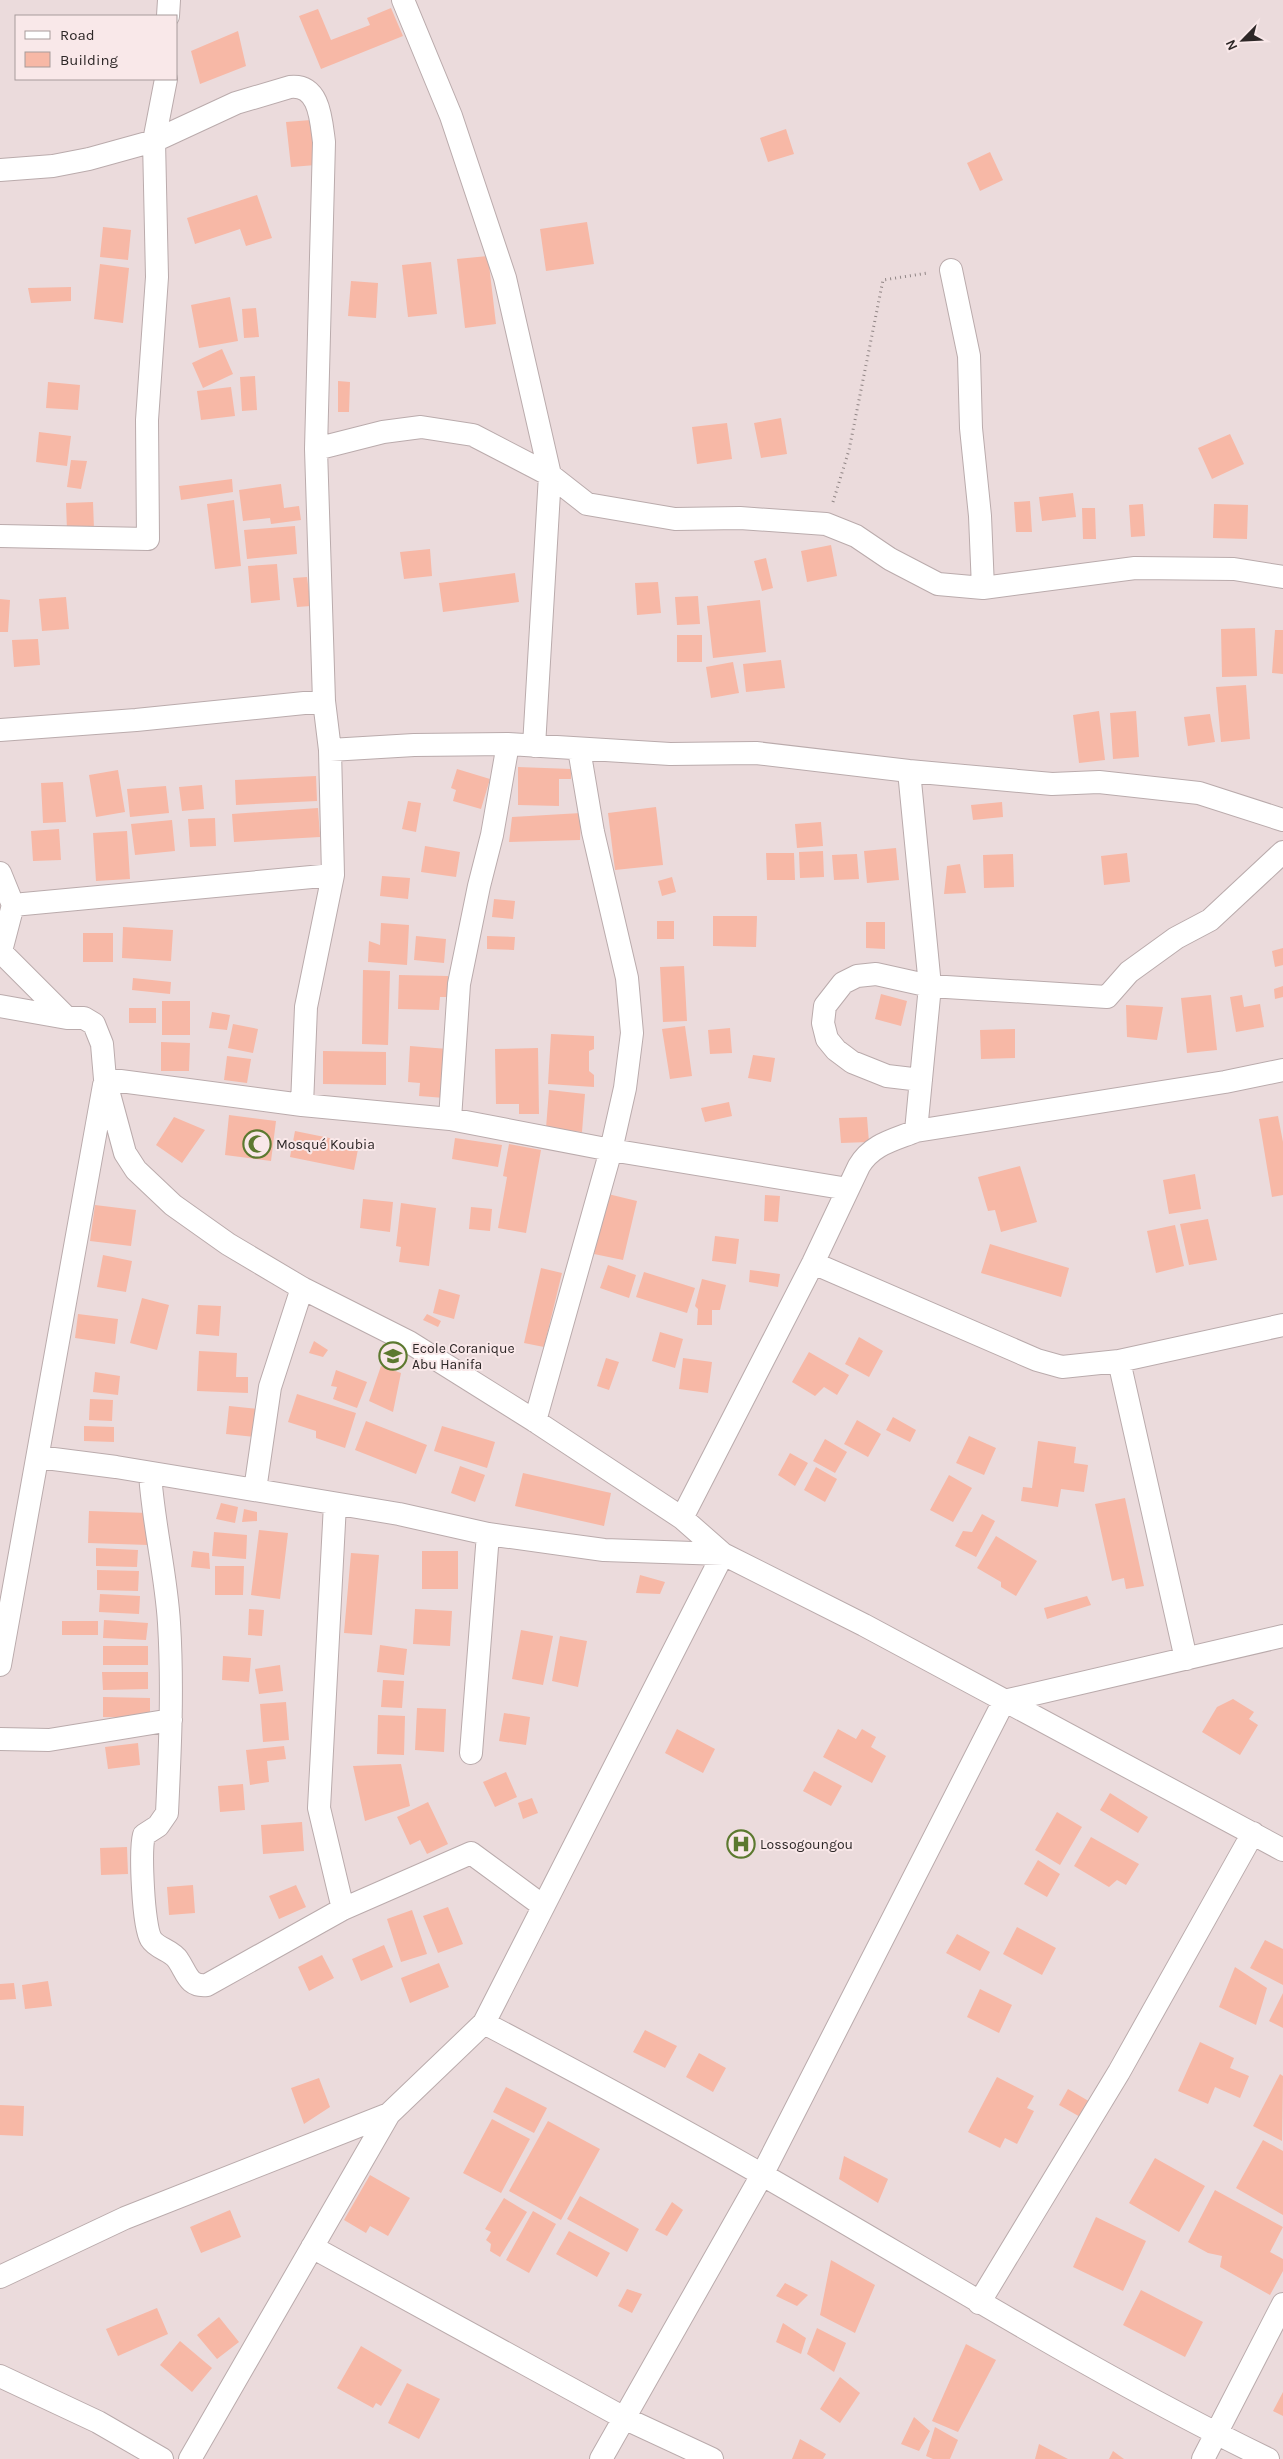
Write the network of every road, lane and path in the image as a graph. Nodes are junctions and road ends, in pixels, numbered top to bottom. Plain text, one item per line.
1 (169, 0) edge
2 (403, 0) edge
3 (168, 15) edge
4 (166, 80) edge
5 (154, 141) junction
6 (0, 170) edge
7 (951, 270) joint
8 (316, 449) junction
9 (550, 475) junction
10 (826, 524) junction
11 (0, 536) edge
12 (1283, 577) edge
13 (983, 588) junction
14 (324, 701) junction
15 (0, 730) edge
16 (508, 744) junction
17 (534, 746) junction
18 (579, 749) junction
19 (330, 750) junction
20 (909, 771) junction
21 (1283, 820) edge
22 (1283, 852) edge
23 (0, 873) edge
24 (333, 875) junction
25 (13, 905) junction
26 (0, 951) edge
27 (930, 986) junction
28 (0, 1006) edge
29 (67, 1018) junction
30 (1283, 1070) edge
31 (105, 1079) junction
32 (921, 1080) junction
33 (302, 1105) junction
34 (450, 1119) junction
35 (916, 1131) junction
36 (611, 1150) junction
37 (848, 1189) junction
38 (813, 1262) junction
39 (302, 1288) junction
40 (1283, 1325) edge
41 (1119, 1361) junction
42 (535, 1421) junction
43 (38, 1457) junction
44 (150, 1473) junction
45 (255, 1490) junction
46 (335, 1504) junction
47 (682, 1518) junction
48 (488, 1534) junction
49 (723, 1554) junction
50 (1283, 1636) edge
51 (1186, 1659) junction
52 (0, 1665) edge
53 (1004, 1701) junction
54 (171, 1720) junction
55 (0, 1739) edge
56 (471, 1753) dead end
57 (1253, 1833) junction
58 (1283, 1850) edge
59 (543, 1906) junction
60 (343, 1909) junction
61 (484, 2023) junction
62 (390, 2114) junction
63 (762, 2175) junction
64 (312, 2246) junction
65 (0, 2278) edge
66 (979, 2304) junction
67 (1283, 2304) edge
68 (0, 2376) edge
69 (626, 2419) junction
70 (1216, 2434) junction
71 (162, 2459) edge
72 (190, 2459) edge
73 (602, 2459) edge
74 (712, 2459) edge
75 (1203, 2459) edge
76 (1268, 2459) edge

1 - 3 street
2 - 9 street
4 - 5 street
5 - 6 street
5 - 8 street
5 - 11 street
7 - 10 path
7 - 13 street
8 - 9 street
8 - 14 street
9 - 10 street
9 - 17 street
10 - 13 street
12 - 13 street
14 - 15 street
14 - 19 street
16 - 17 street
16 - 19 street
16 - 34 street
17 - 18 street
18 - 20 street
18 - 36 street
19 - 24 street
20 - 21 street
20 - 27 street
22 - 27 street
23 - 25 street
24 - 25 street
24 - 33 street
25 - 26 street
26 - 29 street
27 - 32 street
27 - 32 street
28 - 29 street
29 - 31 street
30 - 35 street
31 - 33 street
31 - 39 street
31 - 43 street
32 - 35 street
33 - 34 street
34 - 36 street
35 - 37 street
36 - 37 street
36 - 42 street
37 - 38 street
38 - 41 street
38 - 47 street
39 - 42 street
39 - 45 street
40 - 41 street
41 - 51 street
42 - 47 street
43 - 44 street
43 - 52 street
44 - 45 street
44 - 54 street
45 - 46 street
46 - 48 street
46 - 60 street
47 - 49 street
48 - 49 street
48 - 56 street
49 - 53 street
49 - 59 street
50 - 51 street
51 - 53 street
53 - 57 street
53 - 63 street
54 - 55 street
54 - 60 street
57 - 58 street
57 - 66 street
59 - 60 street
59 - 61 street
61 - 62 street
61 - 63 street
62 - 64 street
62 - 65 street
63 - 66 street
63 - 69 street
64 - 69 street
64 - 72 street
66 - 70 street
67 - 70 street
68 - 71 street
69 - 73 street
69 - 74 street
70 - 75 street
70 - 76 street

